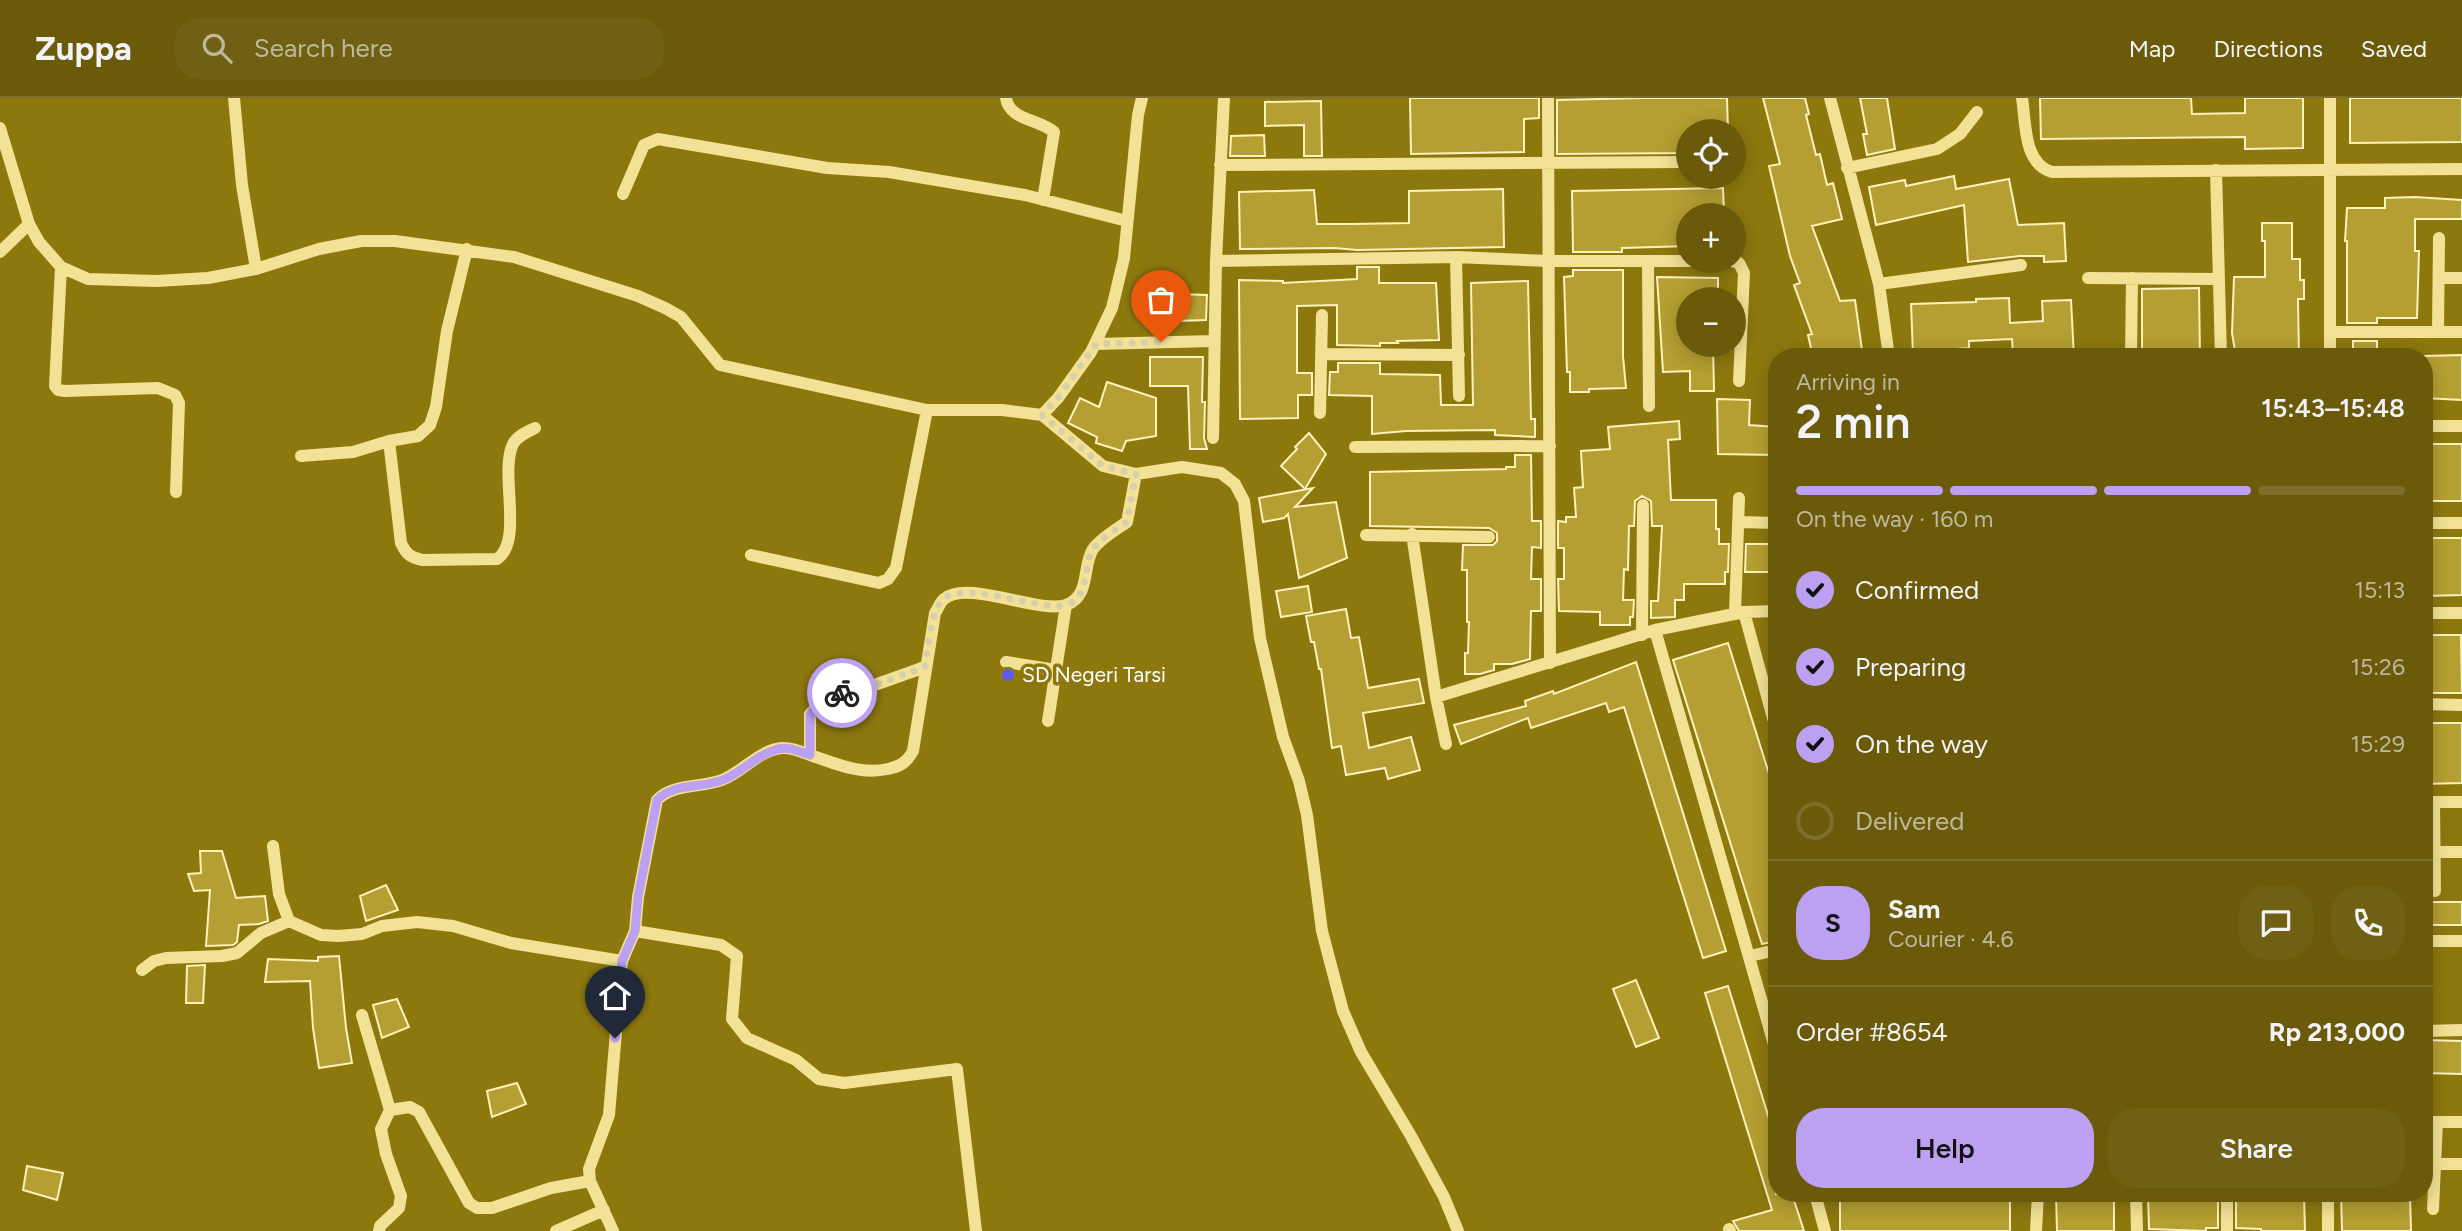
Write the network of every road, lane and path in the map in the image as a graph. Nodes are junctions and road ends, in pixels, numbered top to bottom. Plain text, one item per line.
1 (234, 98) edge
2 (1006, 98) edge
3 (1142, 98) edge
4 (1224, 98) edge
5 (1548, 98) edge
6 (1830, 98) edge
7 (2022, 98) edge
8 (2330, 98) edge
9 (1977, 111) dead end
10 (0, 128) edge
11 (1547, 161) junction
12 (1676, 162) edge
13 (1220, 165) junction
14 (1847, 168) junction
15 (2462, 169) edge
16 (2216, 170) junction
17 (2331, 171) junction
18 (623, 194) dead end
19 (1043, 200) junction
20 (1127, 221) junction
21 (29, 224) junction
22 (2439, 238) dead end
23 (467, 249) junction
24 (0, 252) edge
25 (1457, 257) junction
26 (1216, 261) junction
27 (1550, 261) junction
28 (1648, 262) junction
29 (2021, 265) dead end
30 (61, 267) junction
31 (256, 269) junction
32 (2088, 278) dead end
33 (2132, 278) junction
34 (2439, 278) junction
35 (2462, 278) edge
36 (2217, 279) junction
37 (1879, 284) junction
38 (1322, 315) dead end
39 (2330, 332) junction
40 (2438, 332) junction
41 (2462, 332) edge
42 (1214, 341) junction
43 (1096, 344) junction
44 (1888, 348) edge
45 (2131, 348) edge
46 (2221, 348) edge
47 (2330, 348) edge
48 (1321, 355) junction
49 (1459, 355) junction
50 (1739, 381) dead end
51 (1459, 396) dead end
52 (1649, 406) dead end
53 (927, 410) junction
54 (1320, 413) dead end
55 (1042, 415) junction
56 (2433, 426) edge
57 (2462, 426) edge
58 (535, 428) dead end
59 (1213, 438) dead end
60 (389, 441) junction
61 (1550, 446) junction
62 (1355, 447) dead end
63 (301, 456) dead end
64 (1136, 474) junction
65 (176, 492) dead end
66 (1739, 498) dead end
67 (1643, 505) dead end
68 (1739, 522) junction
69 (1768, 523) edge
70 (2433, 523) edge
71 (2462, 523) edge
72 (1412, 534) junction
73 (1366, 535) dead end
74 (1489, 537) dead end
75 (751, 555) dead end
76 (1066, 605) junction
77 (1768, 611) edge
78 (1739, 613) junction
79 (2433, 613) edge
80 (2462, 613) edge
81 (1655, 630) junction
82 (1642, 635) junction
83 (1006, 662) dead end
84 (1550, 663) junction
85 (925, 667) junction
86 (1056, 670) junction
87 (1768, 692) edge
88 (1436, 697) junction
89 (2433, 704) edge
90 (2462, 705) edge
91 (1048, 721) dead end
92 (1447, 744) dead end
93 (810, 755) junction
94 (2433, 802) edge
95 (2462, 802) edge
96 (2433, 835) edge
97 (273, 846) dead end
98 (2435, 852) junction
99 (2462, 852) edge
100 (2435, 891) dead end
101 (289, 921) junction
102 (635, 931) junction
103 (2462, 940) edge
104 (2433, 941) edge
105 (1768, 952) edge
106 (1749, 956) junction
107 (622, 961) junction
108 (142, 970) dead end
109 (362, 1015) dead end
110 (1768, 1023) edge
111 (2462, 1030) edge
112 (2433, 1031) edge
113 (390, 1110) junction
114 (2433, 1122) edge
115 (2437, 1122) junction
116 (2462, 1122) edge
117 (2435, 1164) junction
118 (2462, 1164) edge
119 (590, 1181) junction
120 (1817, 1202) edge
121 (2038, 1202) edge
122 (2136, 1202) edge
123 (2227, 1202) edge
124 (2328, 1202) edge
125 (2433, 1209) dead end
126 (604, 1210) junction
127 (379, 1231) edge
128 (556, 1231) edge
129 (613, 1231) edge
130 (976, 1231) edge
131 (1458, 1231) edge
132 (1825, 1231) edge
133 (2036, 1231) edge
134 (2137, 1231) edge
135 (2227, 1231) edge
136 (2328, 1231) edge

1 - 31 street
2 - 19 street
3 - 20 street
4 - 13 street
5 - 11 street
6 - 14 street
7 - 16 street
8 - 17 street
9 - 14 street
10 - 21 street
11 - 12 street
11 - 13 street
11 - 27 street
13 - 26 street
14 - 37 street
15 - 17 street
16 - 17 street
16 - 36 street
17 - 39 street
18 - 19 street
19 - 20 street
20 - 43 street
21 - 24 street
21 - 30 street
22 - 34 street
23 - 31 street
23 - 53 street
23 - 60 street
25 - 26 street
25 - 27 street
25 - 49 street
26 - 42 street
27 - 28 street
27 - 61 street
28 - 50 street
28 - 52 street
29 - 37 street
30 - 31 street
30 - 65 street
32 - 33 street
33 - 36 street
33 - 45 street
34 - 35 street
34 - 40 street
36 - 46 street
37 - 44 street
38 - 48 street
39 - 40 street
39 - 47 street
40 - 41 street
42 - 43 street
42 - 59 street
43 - 55 street
48 - 49 street
48 - 54 street
49 - 51 street
53 - 55 street
53 - 75 street
55 - 64 street
56 - 57 street
58 - 60 street
60 - 63 street
61 - 62 street
61 - 84 street
64 - 76 street
64 - 131 street
66 - 68 street
67 - 82 street
68 - 69 street
68 - 78 street
70 - 71 street
72 - 73 street
72 - 74 street
72 - 88 street
76 - 85 street
76 - 86 street
77 - 78 street
78 - 81 street
78 - 87 street
79 - 80 street
81 - 82 street
81 - 106 street
82 - 84 street
83 - 86 street
84 - 88 street
85 - 93 street
85 - 93 street
86 - 91 street
88 - 92 street
89 - 90 street
93 - 102 street
94 - 95 street
96 - 98 street
97 - 101 street
98 - 99 street
98 - 100 street
101 - 107 street
101 - 108 street
102 - 107 street
102 - 130 street
103 - 104 street
105 - 106 street
106 - 110 street
107 - 119 street
109 - 113 street
111 - 112 street
113 - 119 street
113 - 127 street
114 - 115 street
115 - 116 street
115 - 117 street
117 - 118 street
117 - 125 street
119 - 126 street
120 - 132 street
121 - 133 street
122 - 134 street
123 - 135 street
124 - 136 street
126 - 128 street
126 - 129 street

